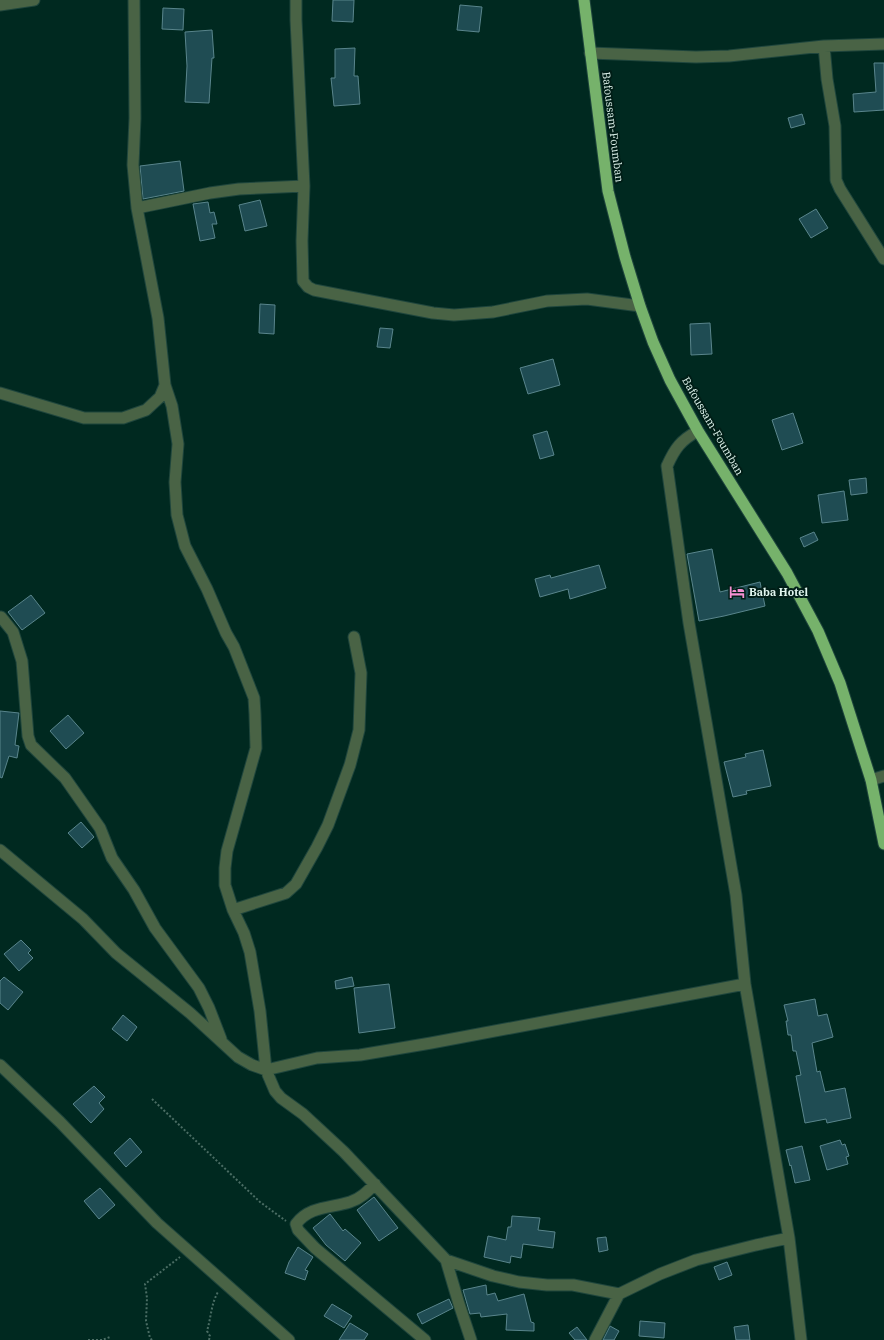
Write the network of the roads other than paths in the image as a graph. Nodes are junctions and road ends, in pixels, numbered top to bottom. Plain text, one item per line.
1 (34, 0) edge
2 (134, 0) edge
3 (296, 0) edge
4 (584, 0) edge
5 (0, 5) edge
6 (884, 44) edge
7 (824, 46) junction
8 (590, 53) junction
9 (304, 186) junction
10 (137, 208) junction
11 (884, 259) edge
12 (640, 306) junction
13 (165, 385) junction
14 (0, 393) edge
15 (698, 431) junction
16 (1, 617) edge
17 (354, 637) dead end
18 (884, 776) edge
19 (871, 780) junction
20 (884, 844) edge
21 (0, 850) edge
22 (233, 910) junction
23 (745, 984) junction
24 (222, 1041) junction
25 (0, 1065) edge
26 (266, 1070) junction
27 (375, 1184) junction
28 (789, 1238) junction
29 (446, 1260) junction
30 (619, 1294) junction
31 (288, 1340) edge
32 (425, 1340) edge
33 (471, 1340) edge
34 (595, 1340) edge
35 (801, 1340) edge

1 - 5 street
2 - 10 street
3 - 9 street
4 - 8 highway, Bafoussam-Foumban
6 - 7 street
7 - 8 street
7 - 11 street
8 - 12 highway, Bafoussam-Foumban
9 - 10 street
9 - 12 street
10 - 13 street
12 - 15 highway, Bafoussam-Foumban
13 - 14 street
13 - 22 street
15 - 19 highway, Bafoussam-Foumban
15 - 23 street
16 - 24 street
17 - 22 street
18 - 19 street
19 - 20 highway, Bafoussam-Foumban
21 - 24 street
22 - 26 street
23 - 26 street
23 - 28 street
24 - 26 street
25 - 31 street
26 - 27 street
27 - 29 street
27 - 32 street
28 - 30 street
28 - 35 street
29 - 30 street
29 - 33 street
30 - 34 street

